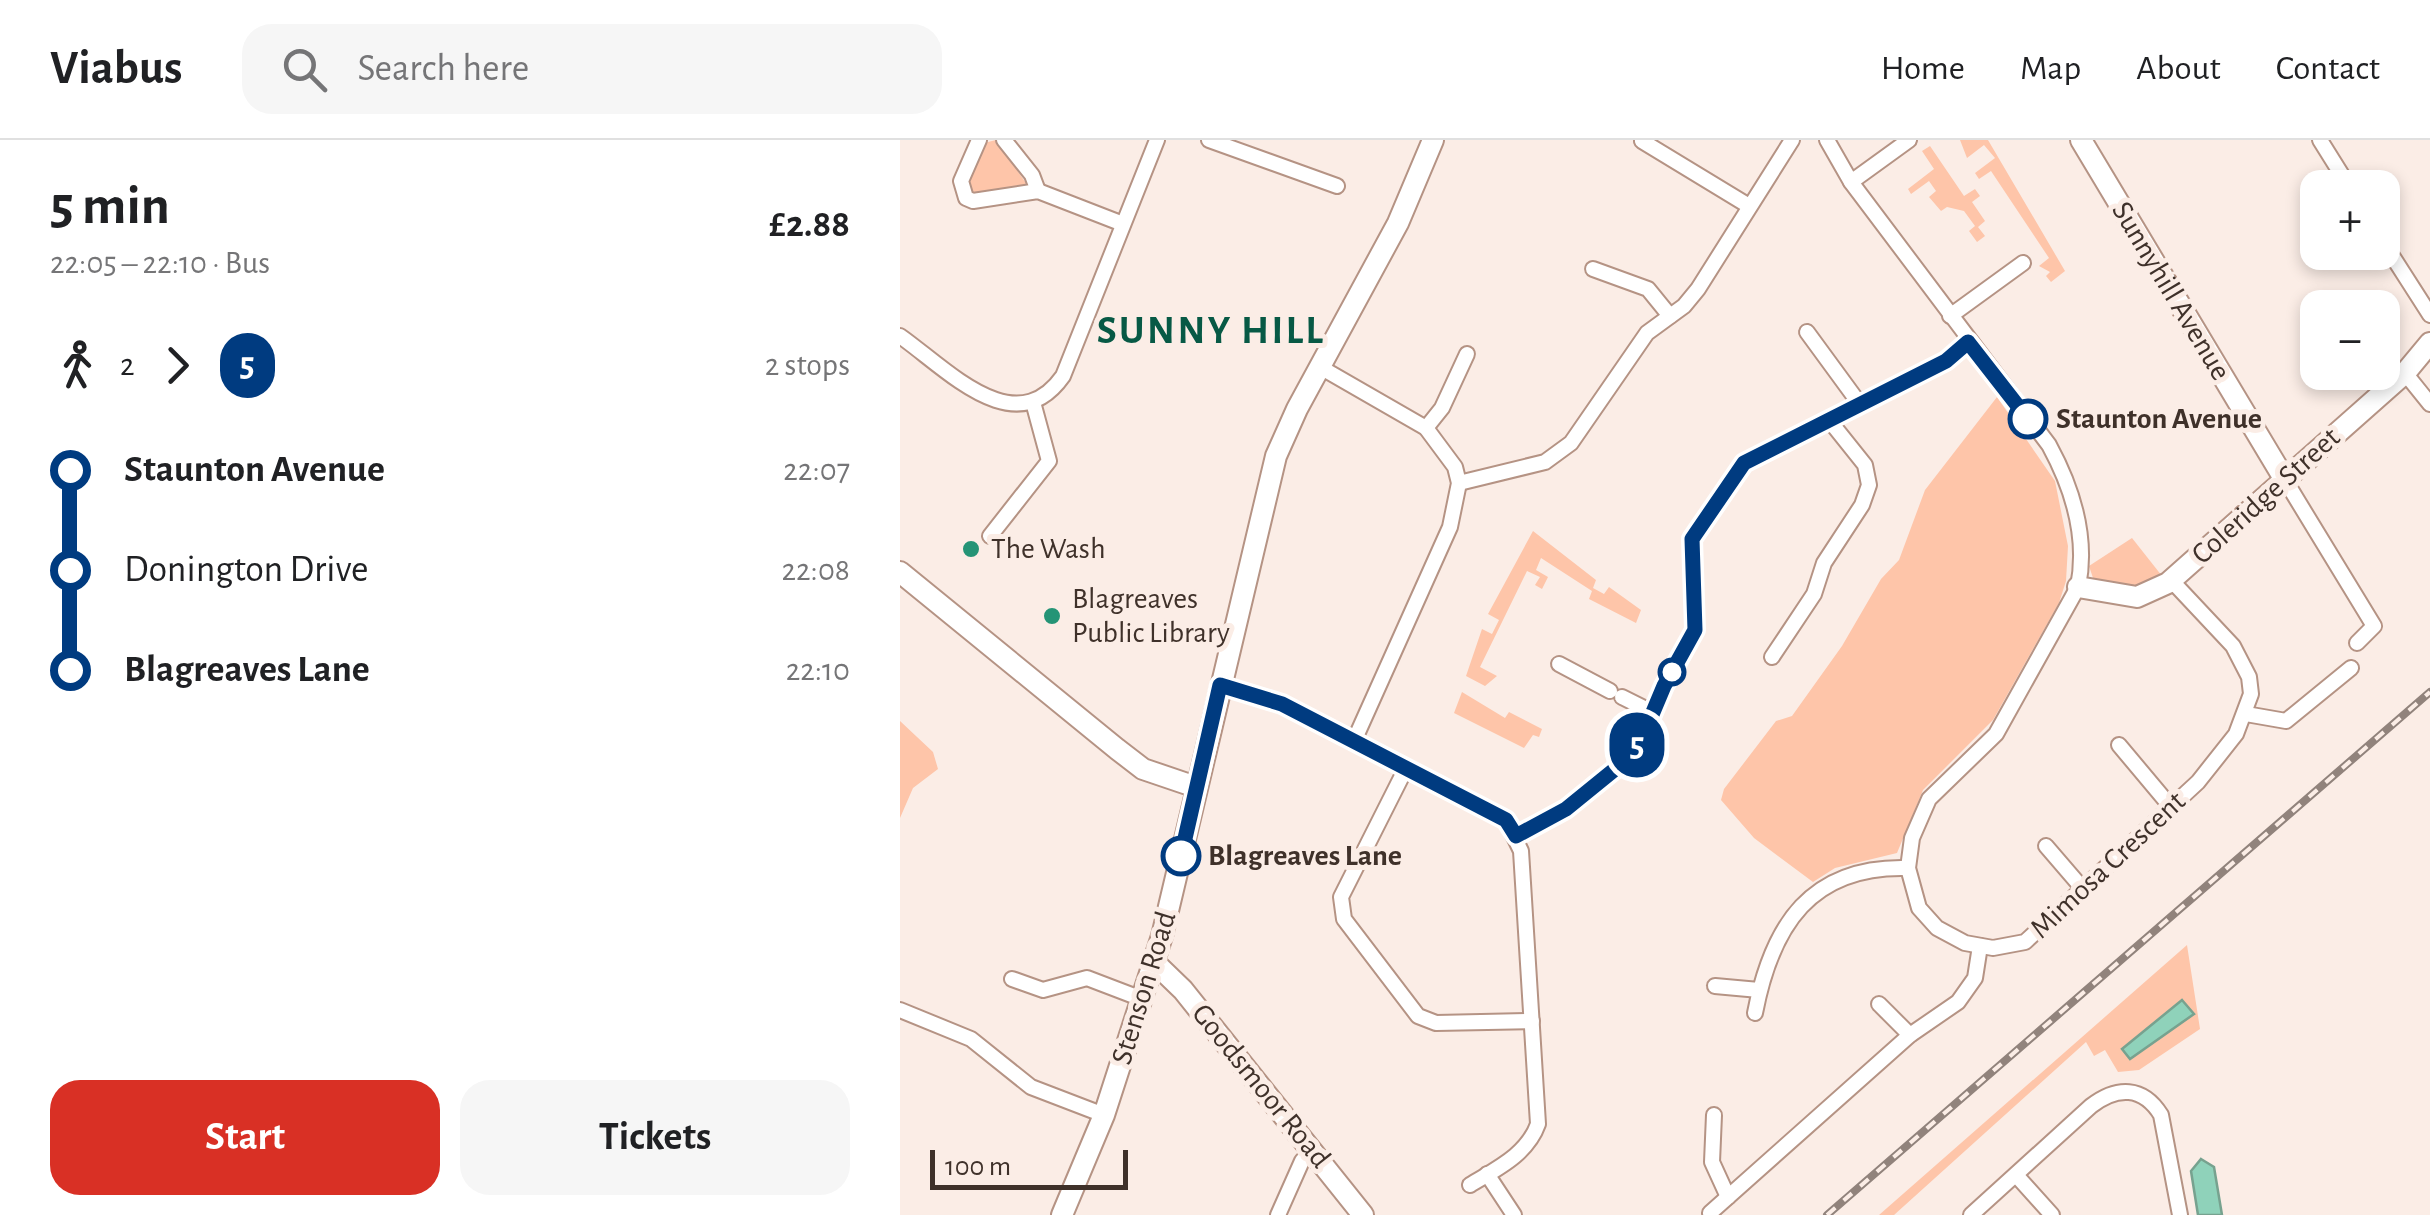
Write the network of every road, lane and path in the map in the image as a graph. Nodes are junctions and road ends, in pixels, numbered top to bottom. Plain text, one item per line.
1 (979, 140) edge
2 (1004, 140) edge
3 (1157, 140) edge
4 (1209, 140) edge
5 (1433, 140) edge
6 (1792, 140) edge
7 (1827, 140) edge
8 (1909, 140) edge
9 (2081, 140) edge
10 (2320, 140) edge
11 (1651, 143) edge
12 (2339, 170) edge
13 (1851, 182) junction
14 (1337, 186) dead end
15 (1038, 191) junction
16 (1748, 206) junction
17 (1123, 224) junction
18 (2023, 263) dead end
19 (2400, 268) edge
20 (1593, 270) dead end
21 (2430, 315) edge
22 (1670, 316) junction
23 (1950, 316) junction
24 (1807, 332) dead end
25 (900, 336) edge
26 (1968, 342) junction
27 (2430, 344) edge
28 (1467, 354) dead end
29 (1320, 367) junction
30 (2405, 372) junction
31 (1032, 402) junction
32 (1858, 403) junction
33 (2430, 404) edge
34 (1829, 420) junction
35 (1426, 428) junction
36 (2285, 480) junction
37 (1459, 483) junction
38 (990, 536) dead end
39 (900, 572) edge
40 (2171, 580) junction
41 (2078, 588) junction
42 (2357, 643) dead end
43 (1772, 657) dead end
44 (1559, 664) dead end
45 (2351, 668) dead end
46 (1220, 685) junction
47 (1652, 712) junction
48 (2246, 714) junction
49 (1354, 741) junction
50 (2118, 745) dead end
51 (1406, 768) junction
52 (1196, 788) junction
53 (2171, 807) junction
54 (1516, 836) junction
55 (2046, 846) dead end
56 (1908, 868) junction
57 (2083, 889) junction
58 (1980, 946) junction
59 (1154, 962) junction
60 (1012, 979) dead end
61 (1715, 986) dead end
62 (1760, 990) junction
63 (1142, 999) junction
64 (1879, 1004) dead end
65 (900, 1010) edge
66 (1755, 1013) dead end
67 (1532, 1021) junction
68 (1910, 1035) junction
69 (1104, 1115) junction
70 (1714, 1115) dead end
71 (1312, 1150) junction
72 (1487, 1174) junction
73 (2016, 1175) junction
74 (1470, 1185) dead end
75 (1728, 1196) junction
76 (1710, 1213) edge
77 (1062, 1215) edge
78 (1278, 1215) edge
79 (1363, 1215) edge
80 (1514, 1215) edge
81 (1972, 1215) edge
82 (2052, 1215) edge
83 (2180, 1215) edge

1 - 15 street
2 - 15 street
3 - 17 street
4 - 14 street
5 - 29 street, Stenson Road
6 - 16 street
7 - 13 street
8 - 13 street
9 - 36 street, Sunnyhill Avenue
10 - 12 street
11 - 16 street
13 - 23 street
15 - 17 street
16 - 22 street
17 - 31 street
18 - 23 street
19 - 21 street
20 - 22 street
22 - 37 street
23 - 26 street
24 - 32 street
25 - 31 street
26 - 32 street
26 - 41 street
27 - 30 street, Coleridge Street
28 - 35 street
29 - 35 street
29 - 46 street, Stenson Road
30 - 33 street
30 - 36 street, Coleridge Street
31 - 38 street
32 - 34 street
34 - 43 street
34 - 47 street
35 - 37 street
36 - 40 street, Coleridge Street
36 - 42 street, Sunnyhill Avenue
37 - 49 street
39 - 52 street
40 - 41 street, Coleridge Street
40 - 48 street
41 - 56 street
44 - 47 street
45 - 48 street
46 - 49 street
46 - 52 street, Stenson Road
47 - 54 street
48 - 53 street, Mimosa Crescent
49 - 51 street
50 - 53 street
51 - 54 street
51 - 67 street
52 - 59 street, Stenson Road
53 - 57 street, Mimosa Crescent
54 - 67 street
55 - 57 street
56 - 58 street
56 - 62 street
57 - 58 street, Mimosa Crescent
58 - 68 street
59 - 63 street, Stenson Road
59 - 71 street, Goodsmoor Road
60 - 63 street
61 - 62 street
62 - 66 street
63 - 69 street, Stenson Road
64 - 68 street
65 - 69 street
67 - 72 street
68 - 75 street
69 - 77 street, Stenson Road
70 - 75 street
71 - 78 street
71 - 79 street, Goodsmoor Road
72 - 74 street
72 - 80 street
73 - 81 street
73 - 82 street
73 - 83 street
75 - 76 street

